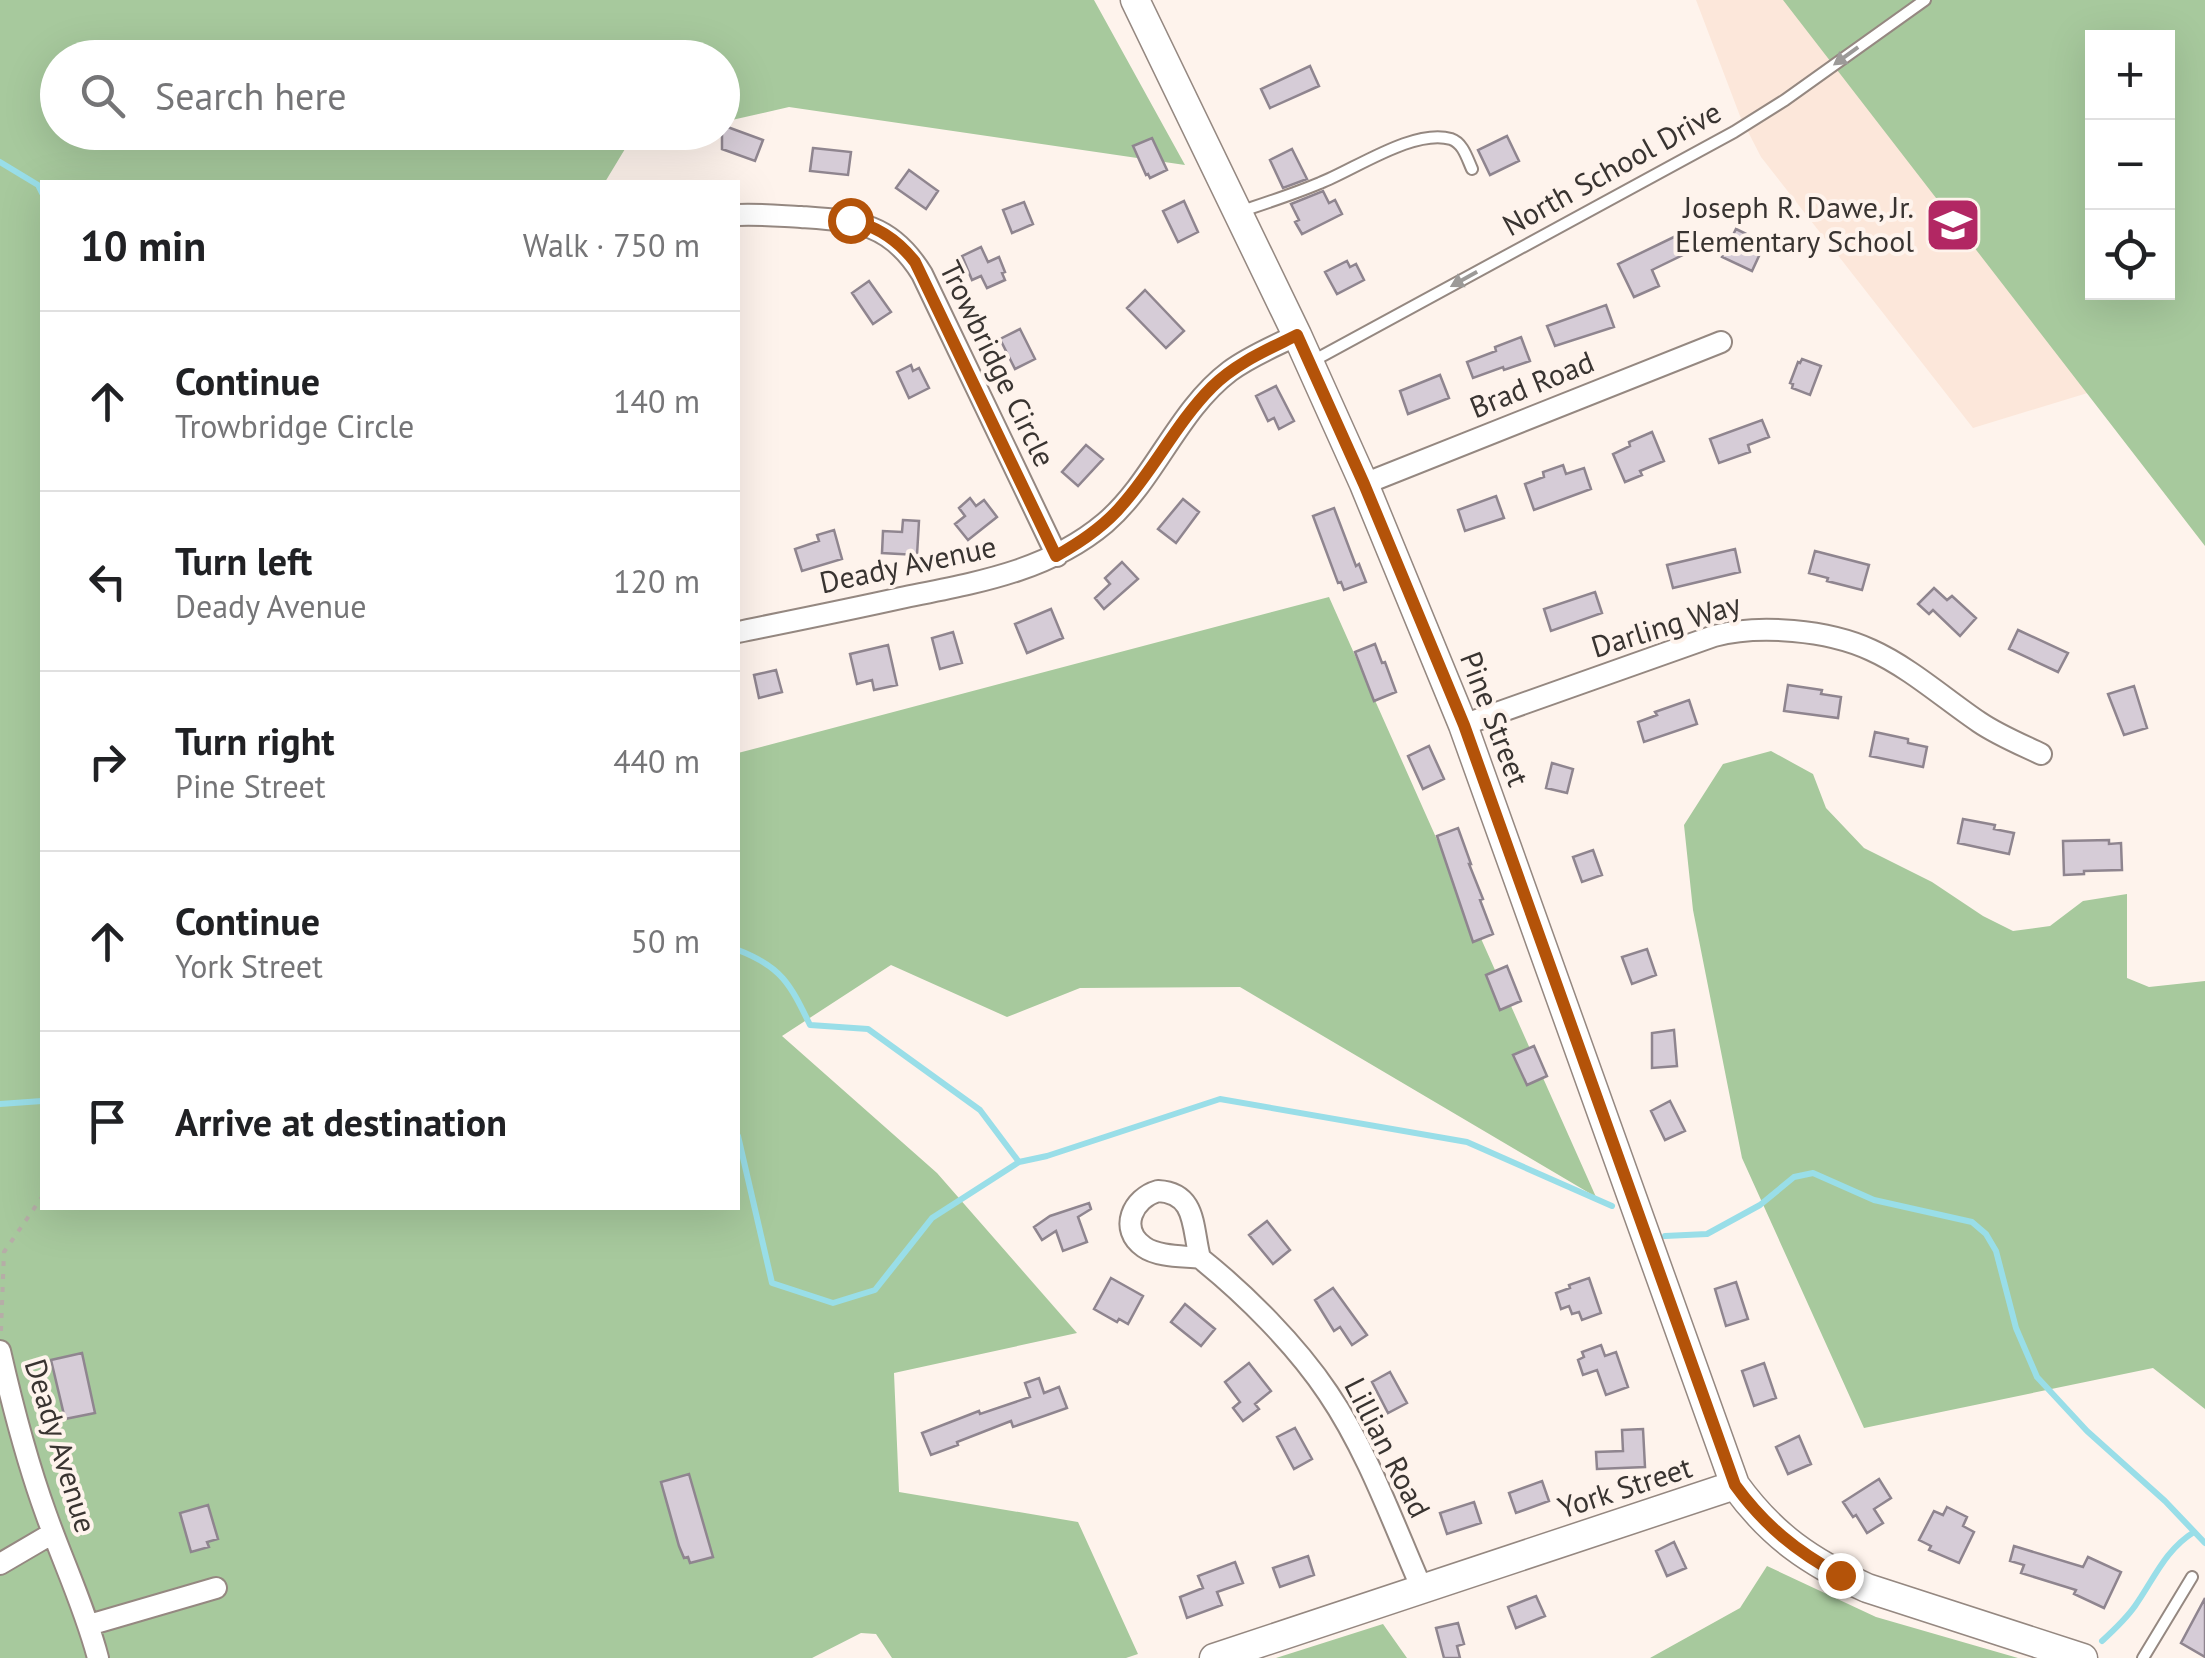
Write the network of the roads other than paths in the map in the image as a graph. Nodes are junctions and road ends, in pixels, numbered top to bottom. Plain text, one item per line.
1 (1135, 0) edge
2 (1926, 0) edge
3 (1472, 170) dead end
4 (1238, 213) junction
5 (740, 214) edge
6 (1297, 335) junction
7 (1721, 342) dead end
8 (1310, 362) junction
9 (1364, 484) junction
10 (1056, 556) junction
11 (740, 632) edge
12 (1464, 725) junction
13 (2041, 754) dead end
14 (1200, 1258) dead end
15 (0, 1351) edge
16 (1735, 1485) junction
17 (53, 1533) junction
18 (0, 1564) edge
19 (2192, 1577) dead end
20 (216, 1588) dead end
21 (1422, 1589) junction
22 (89, 1625) junction
23 (98, 1658) edge
24 (1214, 1658) edge
25 (2083, 1658) edge
26 (2143, 1658) edge

1 - 4 street, Pine Street
2 -> 8 lane, North School Drive
3 - 4 lane
4 - 6 street, Pine Street
5 - 10 street, Trowbridge Circle
6 - 8 street, Pine Street
6 - 10 street, Deady Avenue
7 - 9 street, Brad Road
8 - 9 street, Pine Street
9 - 12 street, Pine Street
10 - 11 street, Deady Avenue
12 - 13 street, Darling Way
12 - 16 street, Pine Street
14 - 21 street, Lillian Road
15 - 17 street, Deady Avenue
16 - 21 street, York Street
16 - 25 street, York Street
17 - 18 street
17 - 22 street, Deady Avenue
19 - 26 lane
20 - 22 street
21 - 24 street, York Street
22 - 23 street, Deady Avenue

